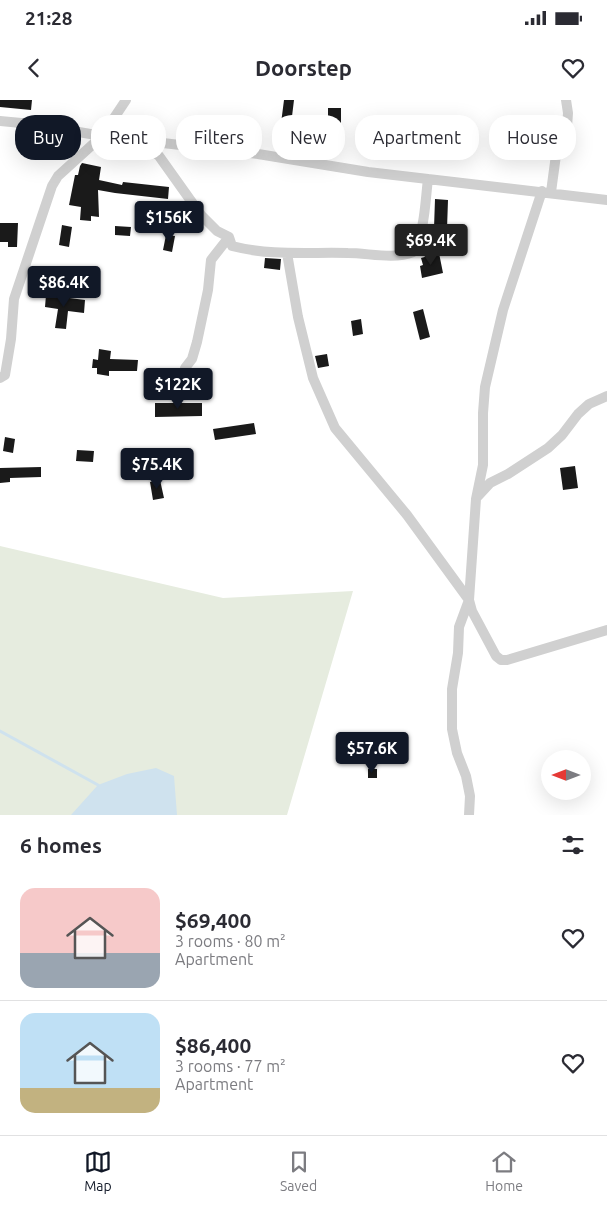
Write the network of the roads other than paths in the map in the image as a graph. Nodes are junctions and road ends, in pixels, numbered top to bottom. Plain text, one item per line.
1 (126, 100) edge
2 (566, 100) edge
3 (116, 115) edge
4 (0, 121) edge
5 (91, 134) edge
6 (166, 143) edge
7 (91, 146) edge
8 (162, 160) edge
9 (428, 179) junction
10 (546, 192) junction
11 (607, 200) edge
12 (229, 237) junction
13 (287, 253) junction
14 (185, 368) dead end
15 (0, 378) edge
16 (607, 396) edge
17 (476, 499) junction
18 (469, 600) junction
19 (607, 630) edge
20 (469, 815) edge

1 - 3 street
2 - 10 street
4 - 5 street
6 - 9 street
7 - 15 street
8 - 12 street
9 - 10 street
9 - 13 street
10 - 11 street
10 - 17 street
12 - 13 street
12 - 14 street
13 - 18 street
16 - 17 street
17 - 18 street
18 - 19 street
18 - 20 street

